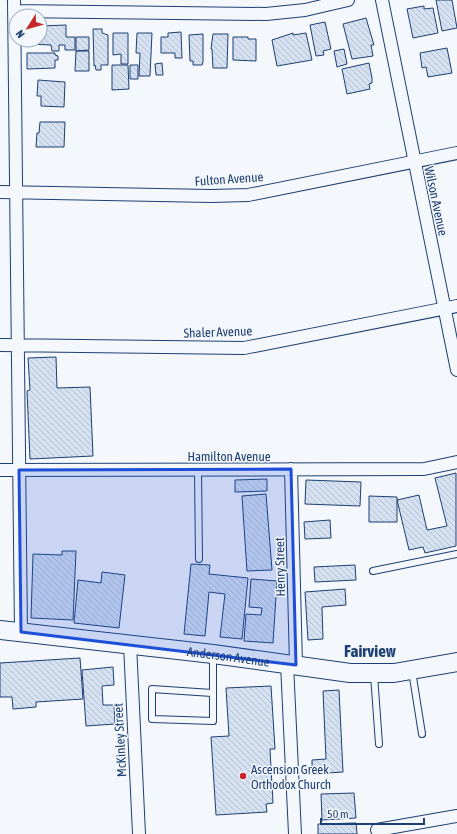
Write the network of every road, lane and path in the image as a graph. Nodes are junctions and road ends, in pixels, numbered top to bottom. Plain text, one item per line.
1 (348, 0) edge
2 (382, 0) edge
3 (14, 5) edge
4 (457, 153) edge
5 (413, 161) junction
6 (0, 192) edge
7 (15, 192) junction
8 (451, 308) edge
9 (0, 345) edge
10 (18, 345) junction
11 (457, 370) edge
12 (457, 462) edge
13 (291, 469) junction
14 (0, 470) edge
15 (19, 470) junction
16 (198, 470) junction
17 (457, 554) edge
18 (199, 559) dead end
19 (374, 571) dead end
20 (0, 630) edge
21 (21, 632) junction
22 (130, 644) junction
23 (213, 654) junction
24 (457, 662) edge
25 (291, 664) junction
26 (412, 670) junction
27 (374, 673) junction
28 (212, 692) junction
29 (422, 734) dead end
30 (379, 744) dead end
31 (457, 816) edge
32 (377, 830) dead end
33 (139, 834) edge
34 (295, 834) edge

1 - 3 street
2 - 5 street, Wilson Avenue
3 - 7 street
4 - 5 street, Fulton Avenue
5 - 7 street, Fulton Avenue
5 - 8 street, Wilson Avenue
6 - 7 street, Fulton Avenue
7 - 10 street
8 - 10 street, Shaler Avenue
8 - 11 street, Wilson Avenue
9 - 10 street, Shaler Avenue
10 - 15 street
12 - 13 street, Hamilton Avenue
13 - 16 street, Hamilton Avenue
13 - 25 street, Henry Street
14 - 15 street, Hamilton Avenue
15 - 16 street, Hamilton Avenue
15 - 21 street
16 - 18 lane
17 - 19 lane
20 - 21 main road, Anderson Avenue
21 - 22 main road, Anderson Avenue
22 - 23 main road, Anderson Avenue
22 - 33 street, McKinley Street
23 - 25 main road, Anderson Avenue
23 - 28 lane
24 - 26 main road, Anderson Avenue
25 - 27 main road, Anderson Avenue
25 - 34 street, Henry Street
26 - 27 main road, Anderson Avenue
26 - 29 lane
27 - 30 lane
28 - 28 lane
31 - 32 street

